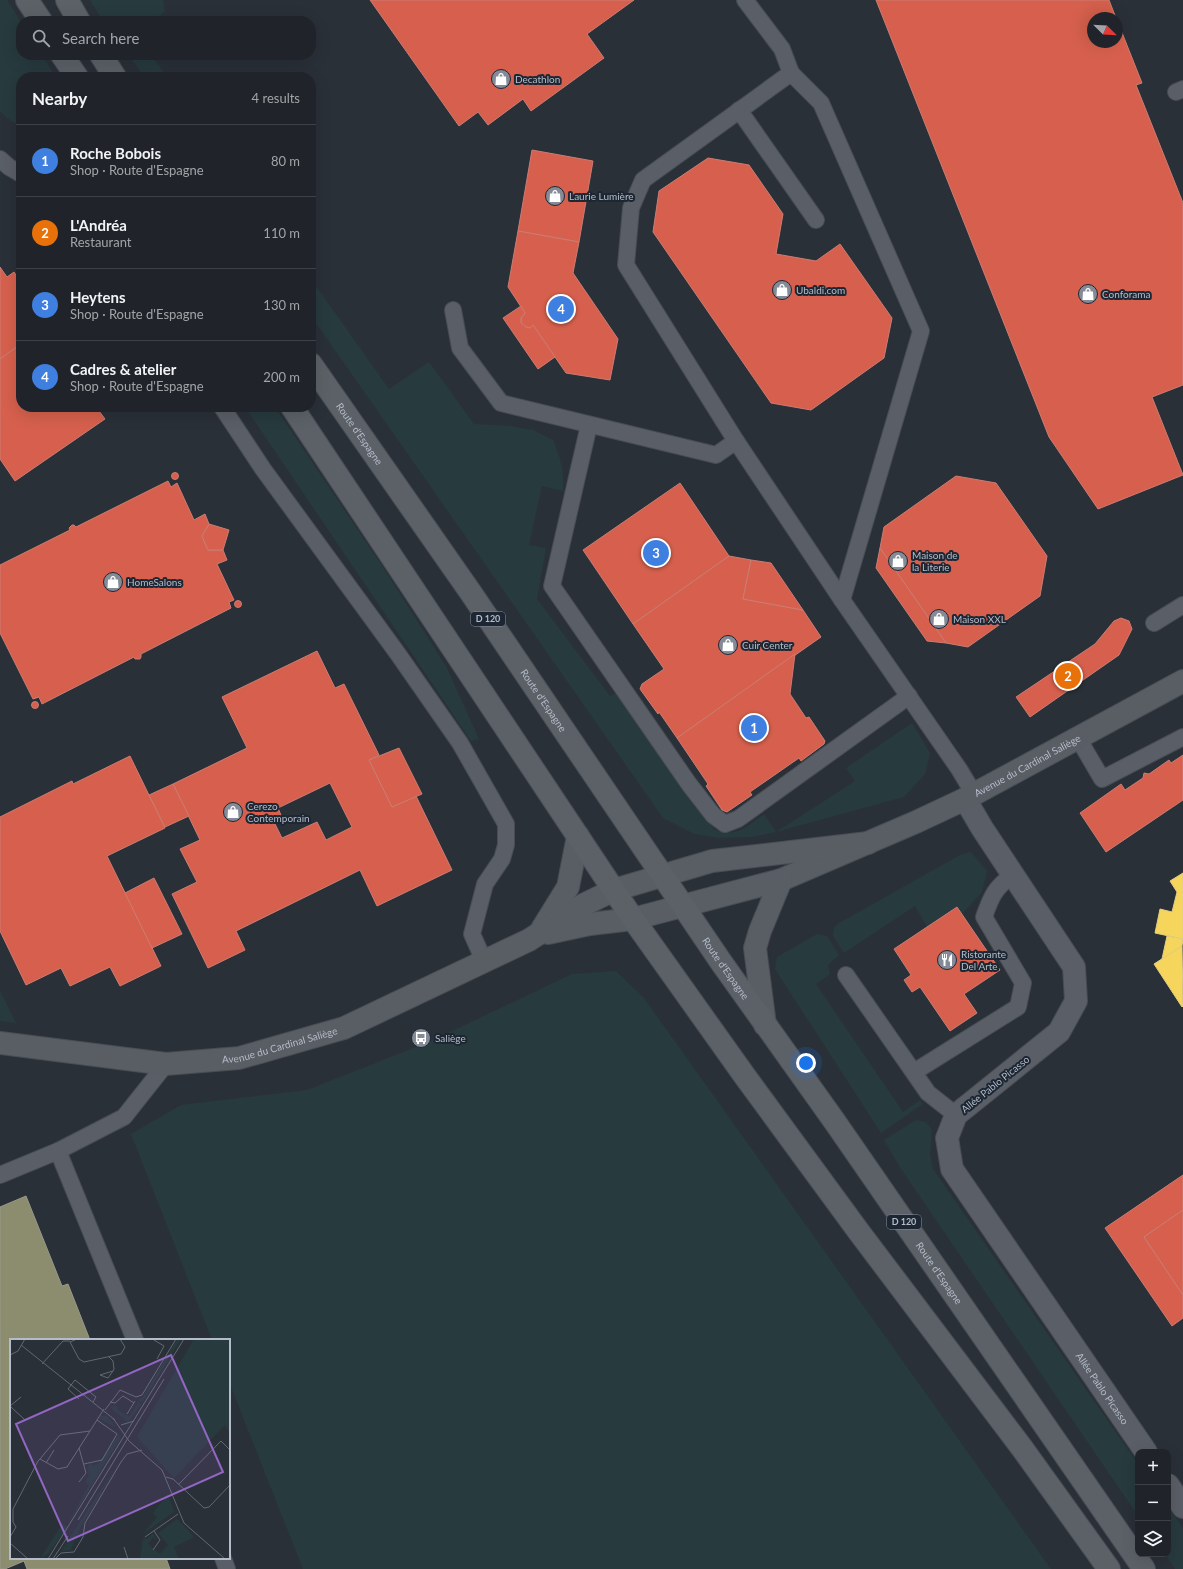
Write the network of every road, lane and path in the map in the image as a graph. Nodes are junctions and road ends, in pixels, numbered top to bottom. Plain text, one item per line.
1 (27, 0) edge
2 (67, 0) edge
3 (746, 0) edge
4 (38, 16) edge
5 (76, 16) edge
6 (65, 60) edge
7 (104, 60) edge
8 (73, 72) edge
9 (112, 72) edge
10 (791, 73) junction
11 (739, 110) junction
12 (0, 159) edge
13 (16, 171) edge
14 (816, 220) dead end
15 (453, 310) dead end
16 (316, 371) edge
17 (225, 412) edge
18 (295, 412) edge
19 (589, 425) junction
20 (736, 441) junction
21 (842, 600) junction
22 (1183, 605) edge
23 (1154, 623) dead end
24 (1183, 681) edge
25 (909, 696) junction
26 (1078, 738) junction
27 (1183, 738) edge
28 (970, 797) junction
29 (578, 836) junction
30 (868, 843) junction
31 (663, 875) junction
32 (1013, 875) junction
33 (781, 880) junction
34 (614, 890) junction
35 (684, 906) junction
36 (632, 919) junction
37 (538, 935) junction
38 (484, 961) junction
39 (846, 975) dead end
40 (766, 1025) junction
41 (0, 1044) edge
42 (166, 1064) junction
43 (914, 1072) junction
44 (956, 1115) junction
45 (58, 1151) junction
46 (0, 1174) edge
47 (134, 1339) edge
48 (1144, 1449) edge
49 (1171, 1489) edge
50 (1183, 1507) edge
51 (222, 1559) edge
52 (227, 1569) edge
53 (1109, 1569) edge
54 (1144, 1569) edge

1 - 4 main road
2 - 5 main road
3 - 10 lane
6 - 8 main road
7 - 9 main road
10 - 11 lane
10 - 21 lane
11 - 14 lane
11 - 20 lane
12 - 13 lane
15 - 19 lane
16 - 31 main road, Route d'Espagne / D 120
17 - 38 lane
18 - 29 main road
19 - 20 lane
19 - 25 lane
20 - 21 lane
21 - 25 lane
22 - 23 lane
24 - 26 main road, Avenue du Cardinal Saliège
25 - 28 lane
26 - 27 lane
26 - 28 main road, Avenue du Cardinal Saliège
28 - 30 main road, Avenue du Cardinal Saliège
28 - 32 street, Allée Pablo Picasso
29 - 34 main road
29 - 37 main road
30 - 31 main road
30 - 33 main road, Avenue du Cardinal Saliège
31 - 34 main road
31 - 35 main road, Route d'Espagne / D 120
32 - 43 lane
32 - 44 street, Allée Pablo Picasso
33 - 35 main road, Avenue du Cardinal Saliège
33 - 40 main road
34 - 36 main road
34 - 37 main road
35 - 36 main road, Avenue du Cardinal Saliège
35 - 40 main road, Route d'Espagne / D 120
36 - 37 main road, Avenue du Cardinal Saliège
36 - 53 main road
37 - 38 main road, Avenue du Cardinal Saliège
38 - 42 main road, Avenue du Cardinal Saliège
39 - 43 lane
40 - 54 main road, Route d'Espagne / D 120
41 - 42 main road, Avenue du Cardinal Saliège
42 - 45 lane
43 - 44 lane
44 - 48 street, Allée Pablo Picasso
45 - 46 lane
45 - 47 lane
49 - 50 street
51 - 52 lane

